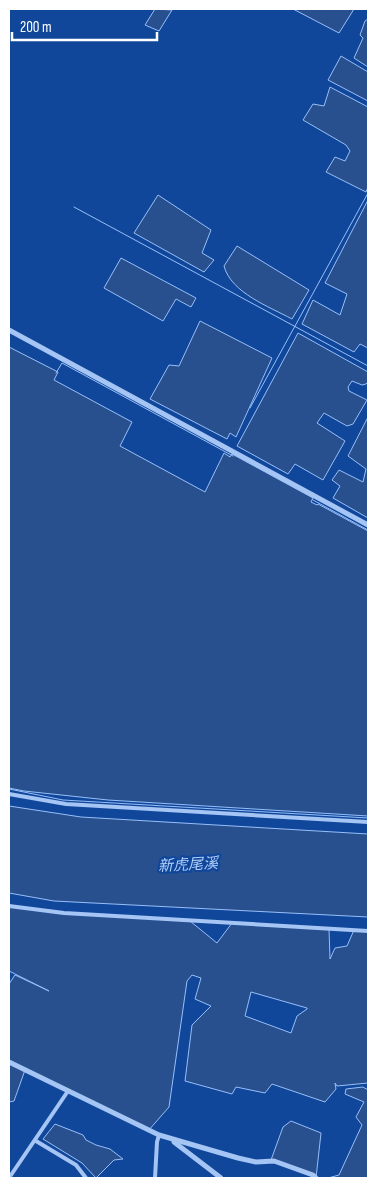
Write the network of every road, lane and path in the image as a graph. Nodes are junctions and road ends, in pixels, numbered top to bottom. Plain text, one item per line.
1 (9, 330) edge
2 (368, 526) edge
3 (9, 794) edge
4 (368, 822) edge
5 (9, 906) edge
6 (368, 931) edge
7 (9, 1062) edge
8 (68, 1091) junction
9 (159, 1135) junction
10 (171, 1139) junction
11 (36, 1141) junction
12 (9, 1178) edge
13 (86, 1178) edge
14 (155, 1178) edge
15 (221, 1178) edge
16 (316, 1178) edge

1 - 2 street
3 - 4 street
5 - 6 street
7 - 8 street
8 - 9 street
8 - 11 street
9 - 10 street
9 - 14 street
10 - 15 street
10 - 16 street
11 - 12 street
11 - 13 street

